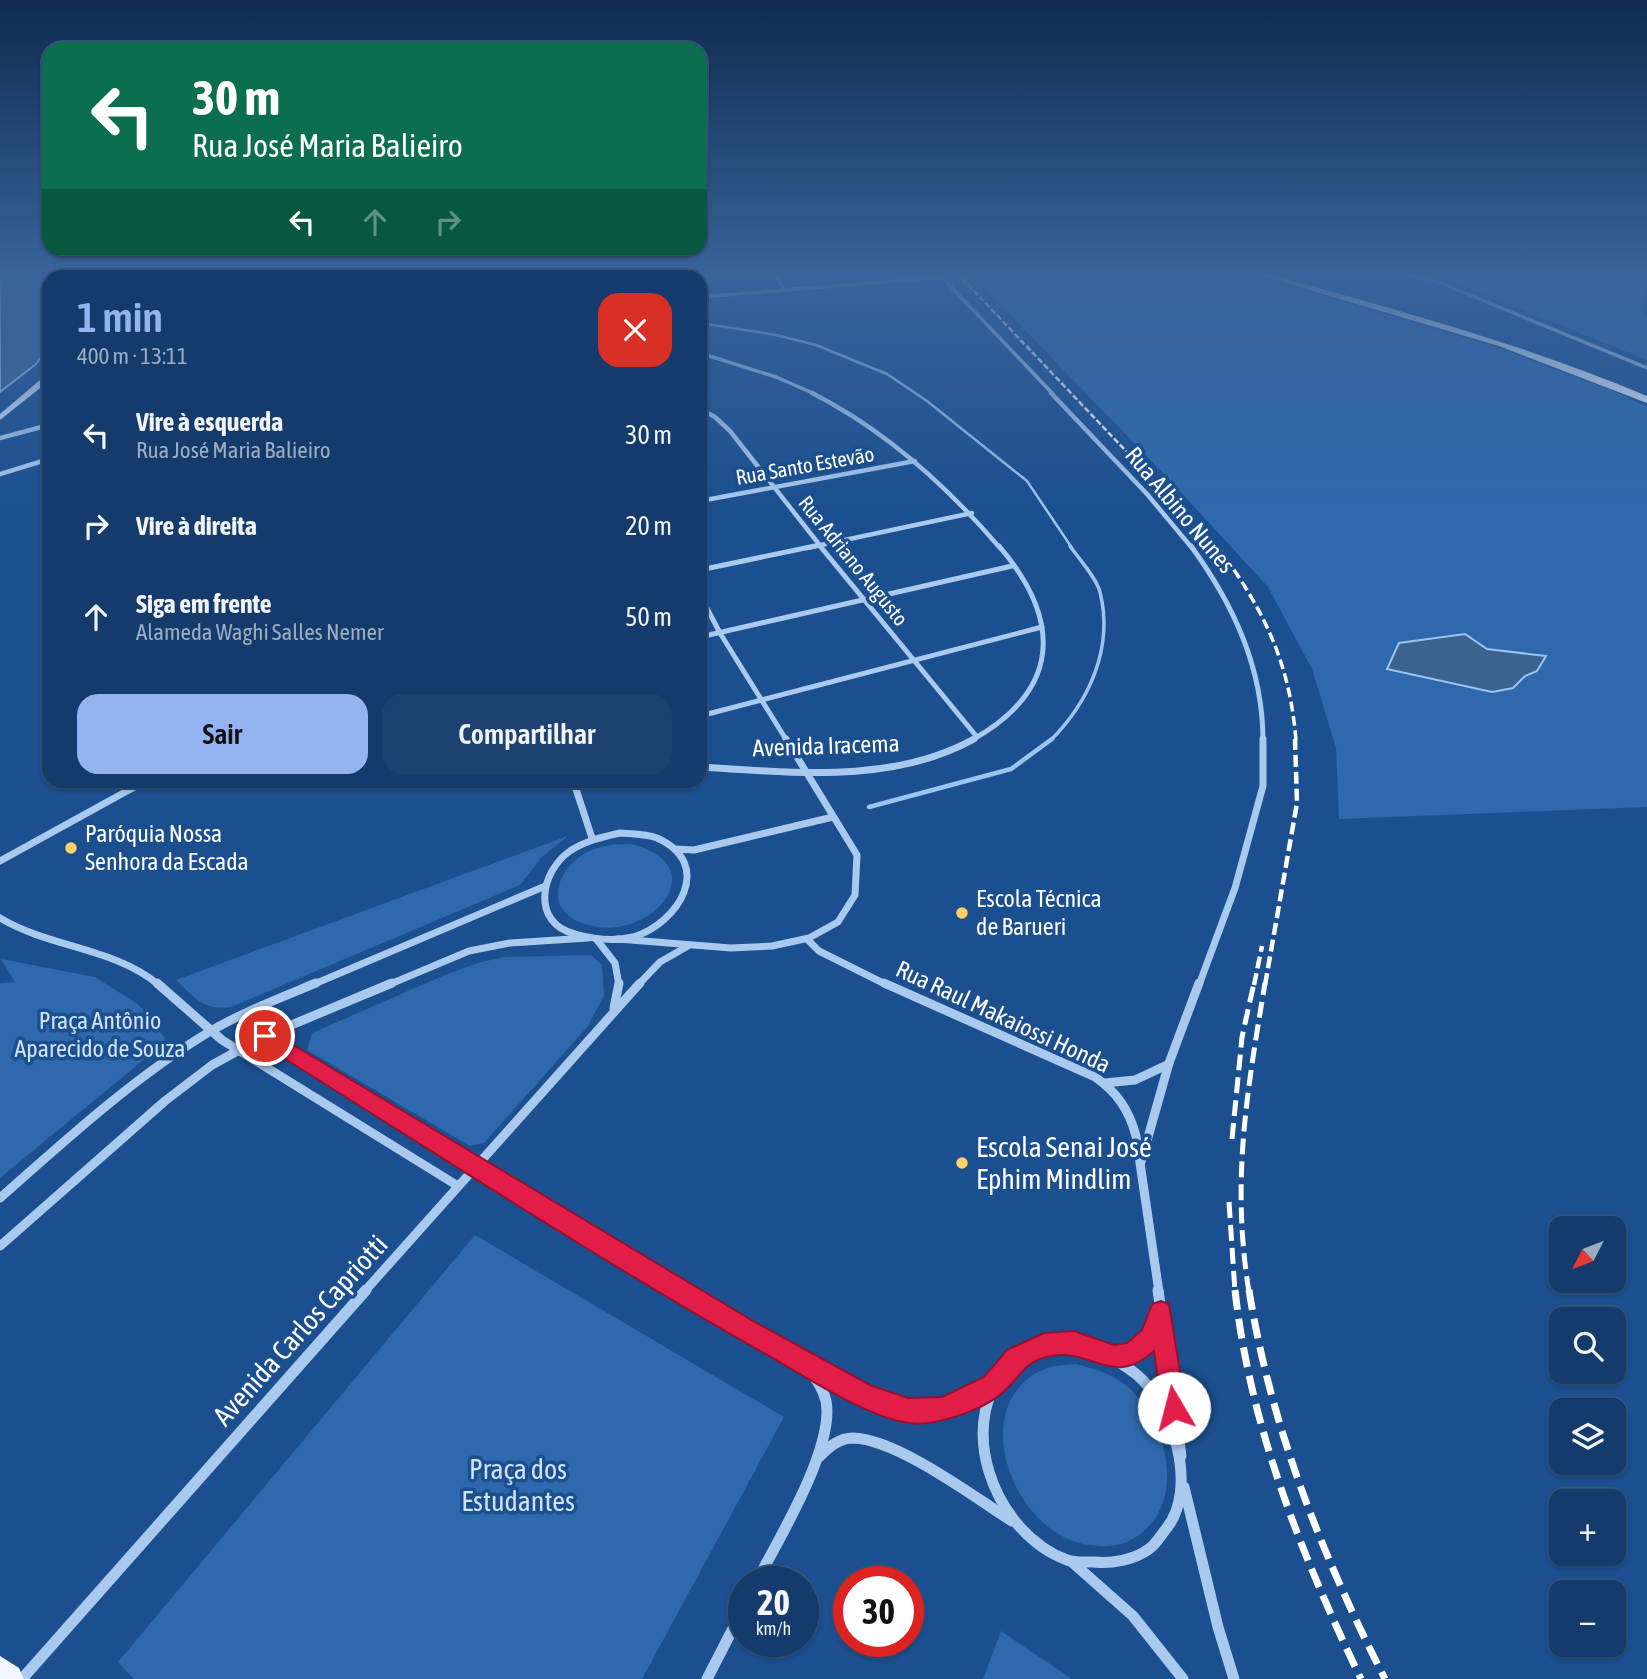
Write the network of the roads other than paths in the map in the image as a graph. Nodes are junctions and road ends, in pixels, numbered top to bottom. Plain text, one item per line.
1 (1011, 350) edge
2 (1522, 350) edge
3 (1534, 350) edge
4 (1604, 350) edge
5 (707, 355) edge
6 (1647, 368) edge
7 (42, 383) edge
8 (1647, 393) edge
9 (1647, 400) edge
10 (707, 413) edge
11 (0, 418) edge
12 (42, 427) edge
13 (0, 438) edge
14 (42, 461) edge
15 (915, 461) junction
16 (0, 474) edge
17 (774, 488) junction
18 (707, 500) edge
19 (972, 513) junction
20 (821, 544) junction
21 (1012, 566) junction
22 (707, 568) edge
23 (862, 599) junction
24 (707, 608) edge
25 (1042, 627) junction
26 (720, 633) junction
27 (707, 636) edge
28 (914, 662) junction
29 (761, 701) junction
30 (707, 714) edge
31 (977, 737) junction
32 (707, 767) edge
33 (805, 771) junction
34 (130, 788) edge
35 (576, 788) edge
36 (833, 817) junction
37 (593, 838) junction
38 (675, 849) junction
39 (0, 861) edge
40 (543, 887) junction
41 (0, 918) edge
42 (592, 939) junction
43 (618, 939) junction
44 (808, 940) junction
45 (688, 946) junction
46 (612, 1012) junction
47 (209, 1031) junction
48 (265, 1036) junction
49 (237, 1050) junction
50 (1169, 1063) junction
51 (1105, 1083) junction
52 (1141, 1162) junction
53 (477, 1165) junction
54 (458, 1186) junction
55 (0, 1198) edge
56 (0, 1246) edge
57 (1161, 1312) junction
58 (1114, 1357) junction
59 (803, 1362) junction
60 (993, 1386) junction
61 (1181, 1456) junction
62 (820, 1457) junction
63 (1182, 1479) junction
64 (1017, 1524) junction
65 (1069, 1560) junction
66 (764, 1566) edge
67 (728, 1638) edge
68 (0, 1672) edge
69 (8, 1679) edge
70 (22, 1679) edge
71 (707, 1679) edge
72 (1183, 1679) edge
73 (1234, 1679) edge

1 - 50 street, Rua Albino Nunes
2 - 9 main road
3 - 8 main road
4 - 6 street
5 - 15 street, Avenida Iracema
7 - 11 main road
10 - 17 street, Rua Adriano Augusto
12 - 13 street
14 - 16 street
15 - 17 street, Rua Santo Estevão
15 - 19 street, Avenida Iracema
17 - 18 street, Rua Santo Estevão
17 - 20 street, Rua Adriano Augusto
19 - 20 street
19 - 21 street, Avenida Iracema
20 - 22 street
20 - 23 street, Rua Adriano Augusto
21 - 23 street
21 - 25 street, Avenida Iracema
23 - 26 street
23 - 28 street, Rua Adriano Augusto
24 - 26 street
25 - 28 street
25 - 31 street, Avenida Iracema
26 - 27 street
26 - 29 street
28 - 29 street
28 - 31 street, Rua Adriano Augusto
29 - 30 street
29 - 33 street
31 - 33 street, Avenida Iracema
32 - 33 street, Avenida Iracema
33 - 36 street
34 - 39 street
35 - 37 street
36 - 38 street
36 - 44 street
37 - 38 street
37 - 40 street
38 - 43 street
40 - 42 street
40 - 47 street
41 - 47 street
42 - 43 street
42 - 46 street, Avenida Carlos Capriotti
42 - 48 street
43 - 45 street
44 - 45 street
44 - 51 street, Rua Raul Makaiossi Honda
45 - 46 street, Avenida Carlos Capriotti
46 - 53 street, Avenida Carlos Capriotti
47 - 49 street
47 - 55 street
48 - 49 street
48 - 53 street
49 - 54 street
49 - 56 street
50 - 51 street
50 - 52 street, Rua Albino Nunes
51 - 52 street, Rua Raul Makaiossi Honda
52 - 57 street, Rua Raul Makaiossi Honda
53 - 54 street, Avenida Carlos Capriotti
53 - 59 street
54 - 70 street, Avenida Carlos Capriotti
57 - 58 street
57 - 61 street, Rua Raul Makaiossi Honda
58 - 60 street
58 - 61 street
59 - 60 street
59 - 62 street
60 - 64 street
61 - 63 street
62 - 64 street
62 - 66 street
63 - 65 street
63 - 73 street
64 - 65 street
65 - 72 street
67 - 71 street
68 - 69 main road

